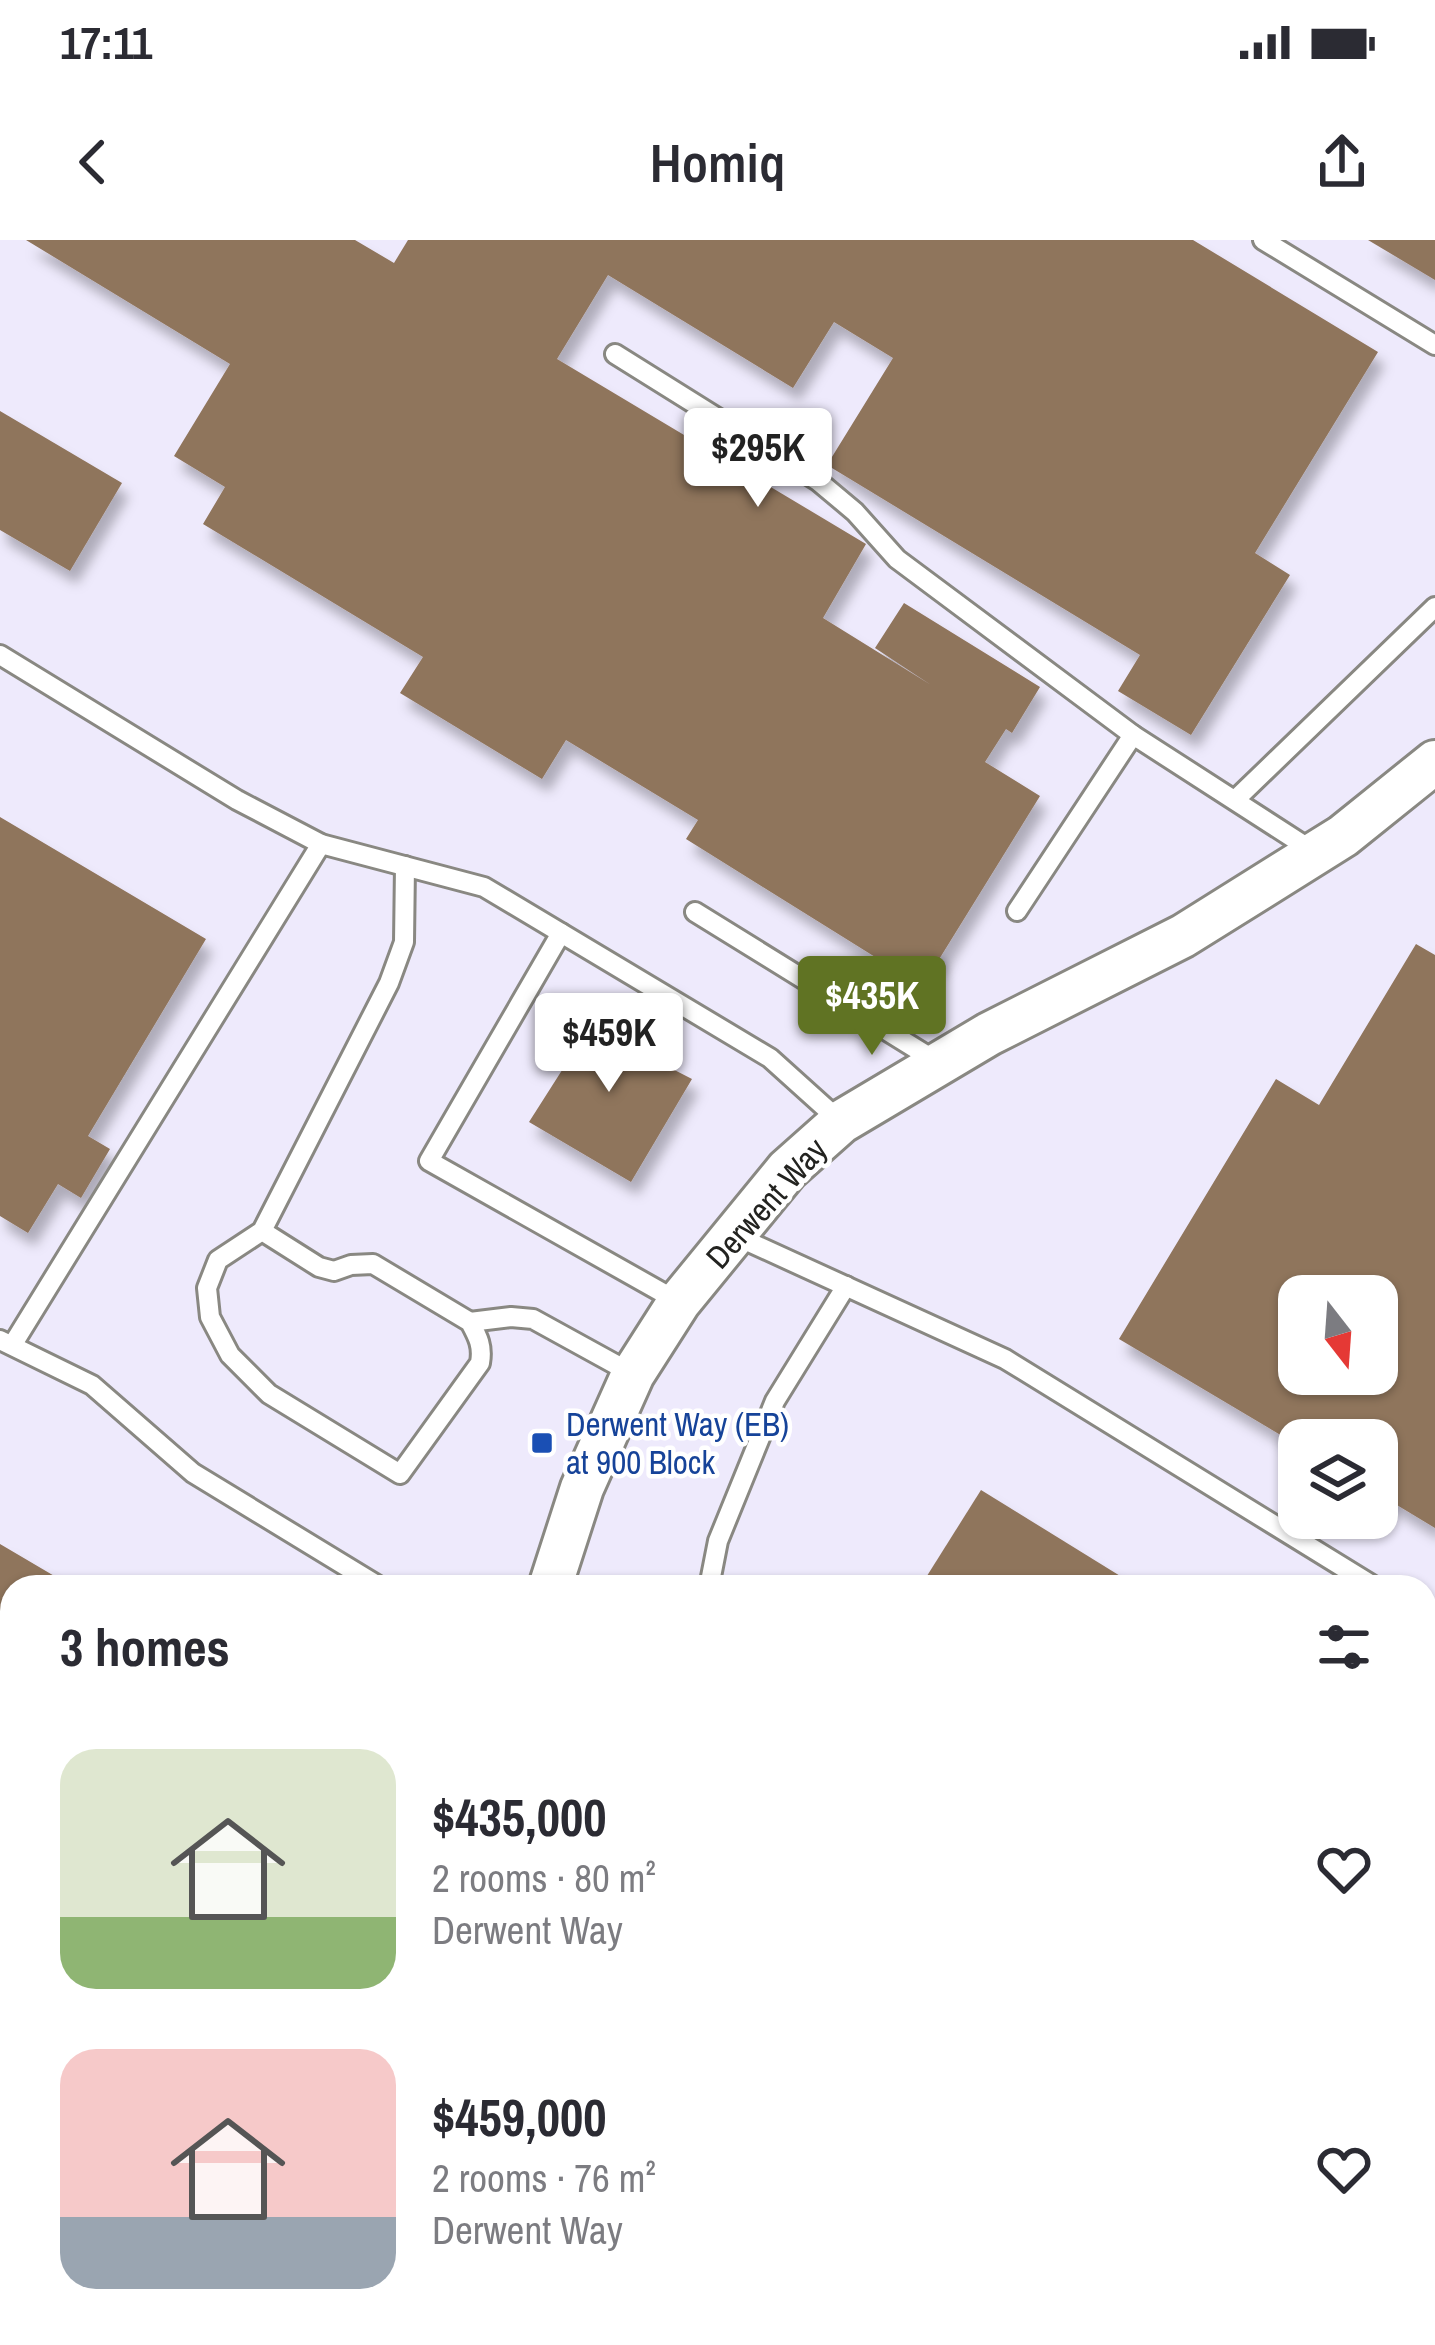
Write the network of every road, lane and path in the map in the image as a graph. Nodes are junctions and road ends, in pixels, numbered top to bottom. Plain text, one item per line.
1 (1263, 240) edge
2 (1435, 345) edge
3 (615, 354) dead end
4 (1435, 608) edge
5 (0, 655) edge
6 (1133, 735) junction
7 (1435, 762) edge
8 (1235, 800) junction
9 (321, 844) junction
10 (1316, 853) junction
11 (405, 866) junction
12 (1016, 910) dead end
13 (695, 912) dead end
14 (561, 934) junction
15 (939, 1064) junction
16 (841, 1122) junction
17 (262, 1231) junction
18 (732, 1234) junction
19 (846, 1286) junction
20 (680, 1302) junction
21 (470, 1322) junction
22 (7, 1342) edge
23 (633, 1374) junction
24 (360, 1575) edge
25 (554, 1575) edge
26 (711, 1575) edge
27 (1356, 1575) edge

1 - 2 lane
3 - 6 lane
4 - 8 lane
5 - 9 lane
6 - 8 lane
6 - 12 lane
7 - 10 street, Derwent Way
8 - 10 lane
9 - 11 lane
9 - 22 lane
10 - 15 street, Derwent Way
11 - 14 lane
11 - 17 lane
13 - 15 lane
14 - 16 lane
14 - 20 lane
15 - 16 street, Derwent Way
16 - 18 street, Derwent Way
17 - 21 lane
17 - 21 lane
18 - 19 lane
18 - 20 street, Derwent Way
19 - 26 lane
19 - 27 lane
20 - 23 street, Derwent Way
21 - 23 lane
22 - 24 lane
23 - 25 street, Derwent Way

